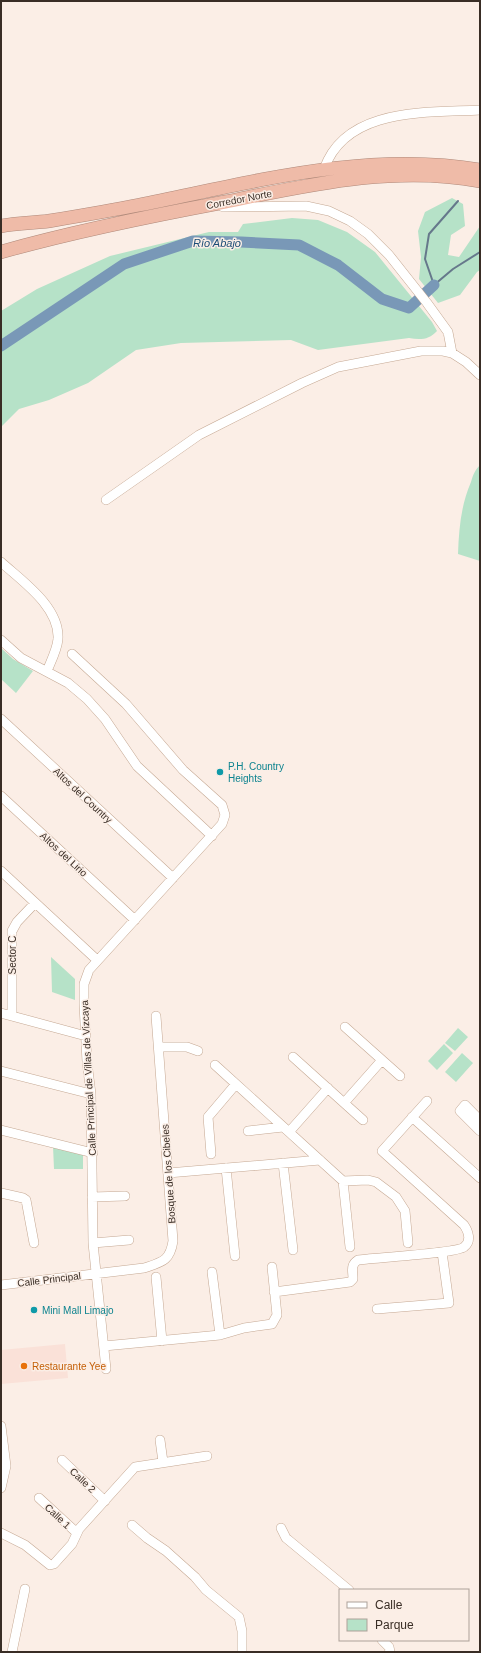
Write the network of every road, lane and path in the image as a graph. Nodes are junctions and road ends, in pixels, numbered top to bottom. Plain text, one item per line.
1 (480, 110) edge
2 (324, 169) junction
3 (480, 170) edge
4 (480, 181) edge
5 (196, 207) junction
6 (1, 226) edge
7 (1, 252) edge
8 (452, 353) junction
9 (480, 375) edge
10 (106, 500) dead end
11 (1, 562) edge
12 (1, 640) edge
13 (72, 654) dead end
14 (47, 671) junction
15 (1, 719) edge
16 (1, 796) edge
17 (212, 836) junction
18 (1, 871) edge
19 (173, 878) junction
20 (35, 903) junction
21 (135, 920) junction
22 (98, 960) junction
23 (1, 1013) edge
24 (12, 1015) junction
25 (156, 1016) dead end
26 (345, 1027) dead end
27 (86, 1036) junction
28 (159, 1047) junction
29 (198, 1051) dead end
30 (293, 1056) dead end
31 (382, 1060) junction
32 (214, 1065) dead end
33 (1, 1071) edge
34 (400, 1076) dead end
35 (236, 1084) junction
36 (328, 1088) junction
37 (91, 1094) junction
38 (427, 1101) dead end
39 (344, 1103) junction
40 (412, 1117) junction
41 (363, 1120) dead end
42 (480, 1120) edge
43 (1, 1130) edge
44 (286, 1130) junction
45 (248, 1131) dead end
46 (480, 1131) edge
47 (304, 1146) junction
48 (93, 1153) junction
49 (211, 1154) dead end
50 (320, 1160) junction
51 (308, 1161) junction
52 (283, 1163) junction
53 (226, 1168) junction
54 (168, 1173) junction
55 (480, 1178) edge
56 (343, 1181) junction
57 (1, 1193) edge
58 (125, 1196) dead end
59 (92, 1197) junction
60 (129, 1240) dead end
61 (34, 1243) dead end
62 (93, 1243) junction
63 (408, 1243) dead end
64 (350, 1247) dead end
65 (293, 1250) dead end
66 (442, 1252) junction
67 (235, 1256) dead end
68 (272, 1268) dead end
69 (212, 1272) dead end
70 (97, 1273) junction
71 (156, 1277) dead end
72 (1, 1285) edge
73 (274, 1292) junction
74 (377, 1309) dead end
75 (220, 1335) junction
76 (162, 1341) junction
77 (104, 1346) junction
78 (106, 1369) dead end
79 (1, 1426) edge
80 (160, 1440) dead end
81 (3, 1450) edge
82 (207, 1456) dead end
83 (62, 1460) dead end
84 (163, 1462) junction
85 (1, 1488) edge
86 (39, 1498) dead end
87 (105, 1501) junction
88 (132, 1525) dead end
89 (281, 1528) dead end
90 (1, 1533) edge
91 (77, 1533) junction
92 (25, 1589) dead end
93 (348, 1589) edge
94 (383, 1641) edge
95 (12, 1652) edge
96 (242, 1652) edge
97 (390, 1652) edge

1 - 2 street
2 - 3 highway, Corredor Norte
2 - 6 highway, Corredor Norte
4 - 5 highway, Corredor Norte
5 - 7 highway, Corredor Norte
5 - 8 street
8 - 9 street
8 - 10 street
11 - 14 street
12 - 14 street
13 - 17 street, Calle Principal de Villas de Vizcaya
14 - 17 street
15 - 19 street, Altos del Country
16 - 21 street, Altos del Lirio
17 - 19 street, Calle Principal de Villas de Vizcaya
18 - 20 street
19 - 21 street, Calle Principal de Villas de Vizcaya
20 - 22 street
20 - 24 street, Sector C
21 - 22 street, Calle Principal de Villas de Vizcaya
22 - 27 street, Calle Principal de Villas de Vizcaya
23 - 24 street
24 - 27 street
25 - 28 street, Bosque de los Cibeles
26 - 31 street
27 - 37 street, Calle Principal de Villas de Vizcaya
28 - 29 street
28 - 54 street, Bosque de los Cibeles
30 - 36 street
31 - 34 street
31 - 39 street
32 - 35 street
33 - 37 street
35 - 44 street
35 - 49 street
36 - 39 street
36 - 44 street
37 - 48 street, Calle Principal de Villas de Vizcaya
38 - 40 street
39 - 41 street
40 - 55 street
40 - 66 street
42 - 46 street
43 - 48 street
44 - 45 street
44 - 47 street
47 - 50 street
47 - 51 street
48 - 59 street, Calle Principal de Villas de Vizcaya
50 - 51 street
50 - 56 street
51 - 52 street
52 - 53 street
52 - 65 street
53 - 54 street
53 - 67 street
54 - 70 street, Bosque de los Cibeles
56 - 63 street
56 - 64 street
57 - 61 street
58 - 59 street
59 - 62 street, Calle Principal de Villas de Vizcaya
60 - 62 street
62 - 70 street, Calle Principal de Villas de Vizcaya
66 - 73 street
66 - 74 street
68 - 73 street
69 - 75 street
70 - 72 street, Calle Principal
70 - 77 street, Calle Principal de Villas de Vizcaya
71 - 76 street
73 - 75 street
75 - 76 street
76 - 77 street
77 - 78 street, Calle Principal de Villas de Vizcaya
79 - 81 street
80 - 84 street
81 - 85 street
82 - 84 street
83 - 87 street, Calle 2
84 - 87 street
86 - 91 street, Calle 1
87 - 91 street
88 - 96 street
89 - 93 street
90 - 91 street
92 - 95 street
94 - 97 street

